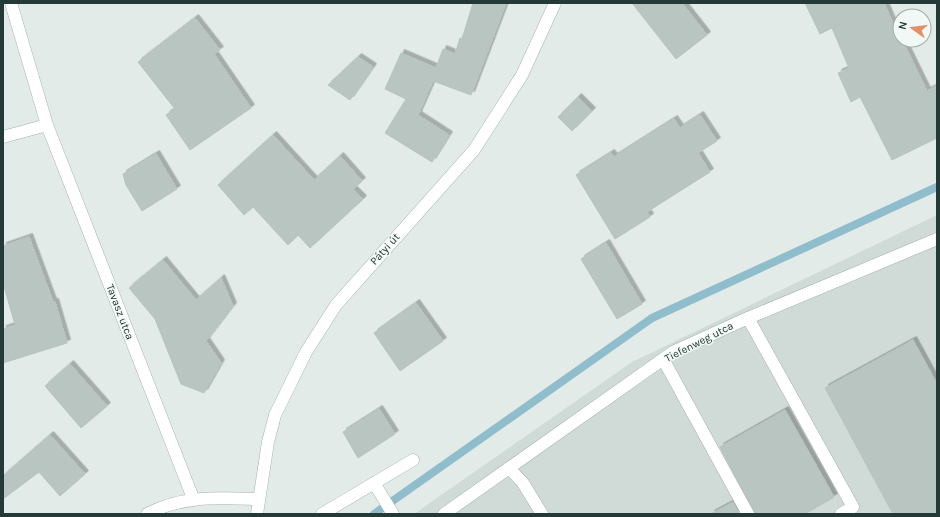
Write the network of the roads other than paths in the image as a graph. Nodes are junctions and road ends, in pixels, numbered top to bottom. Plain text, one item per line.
1 (11, 3) edge
2 (555, 3) edge
3 (47, 125) junction
4 (3, 137) edge
5 (937, 239) edge
6 (748, 318) junction
7 (663, 359) junction
8 (413, 460) dead end
9 (509, 468) junction
10 (374, 483) junction
11 (193, 498) junction
12 (258, 500) junction
13 (148, 514) edge
14 (257, 514) edge
15 (322, 514) edge
16 (393, 514) edge
17 (444, 514) edge
18 (542, 514) edge
19 (748, 514) edge
20 (841, 514) edge

1 - 3 street, Tavasz utca
2 - 12 street, Pátyi út
3 - 4 street
3 - 11 street, Tavasz utca
5 - 6 street, Tiefenweg utca
6 - 7 street, Tiefenweg utca
6 - 20 street
7 - 9 street, Tiefenweg utca
7 - 19 street
8 - 10 street
9 - 17 street, Tiefenweg utca
9 - 18 street
10 - 15 street
10 - 16 street
11 - 12 street
11 - 13 street
12 - 14 street, Pátyi út

